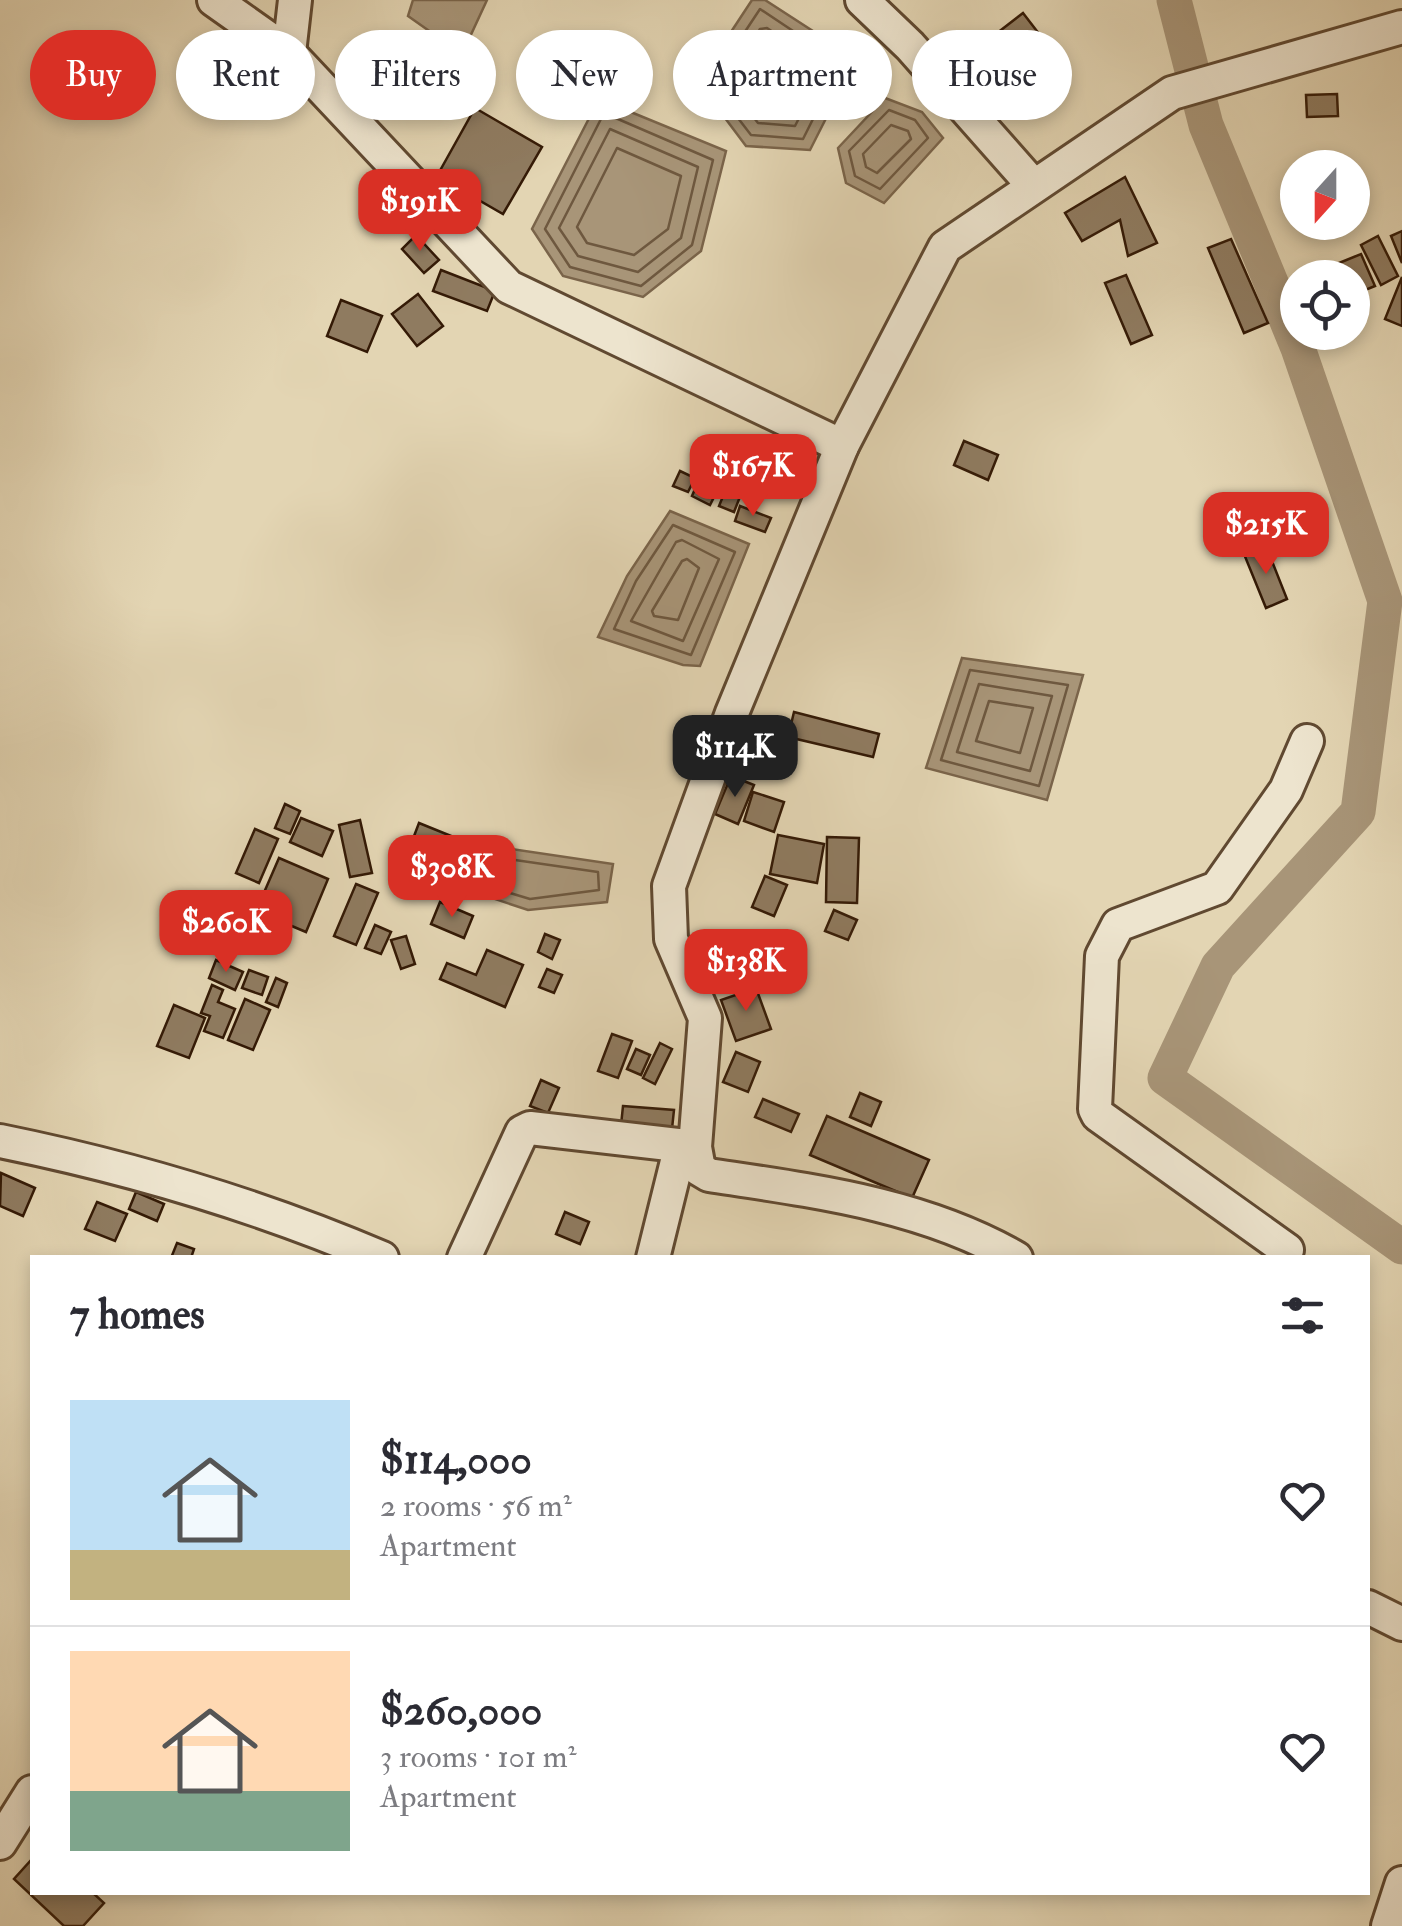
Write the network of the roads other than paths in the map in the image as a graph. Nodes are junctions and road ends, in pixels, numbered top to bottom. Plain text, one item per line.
1 (214, 0) edge
2 (294, 0) edge
3 (862, 0) edge
4 (1402, 27) edge
5 (256, 30) edge
6 (291, 30) edge
7 (315, 81) edge
8 (1032, 184) junction
9 (842, 446) junction
10 (1307, 742) dead end
11 (0, 1141) edge
12 (688, 1146) junction
13 (338, 1249) edge
14 (367, 1255) edge
15 (465, 1255) edge
16 (654, 1255) edge
17 (1011, 1255) edge
18 (1285, 1255) edge
19 (1370, 1608) edge
20 (1402, 1624) edge
21 (30, 1795) edge
22 (0, 1843) edge
23 (1402, 1883) edge
24 (1388, 1926) edge

1 - 5 street
2 - 6 street
3 - 8 street
4 - 8 street
7 - 9 street
8 - 9 street
9 - 12 street
10 - 18 street
11 - 13 street
12 - 15 street
12 - 16 street
12 - 17 street
13 - 14 street
19 - 20 street
21 - 22 street
23 - 24 street

